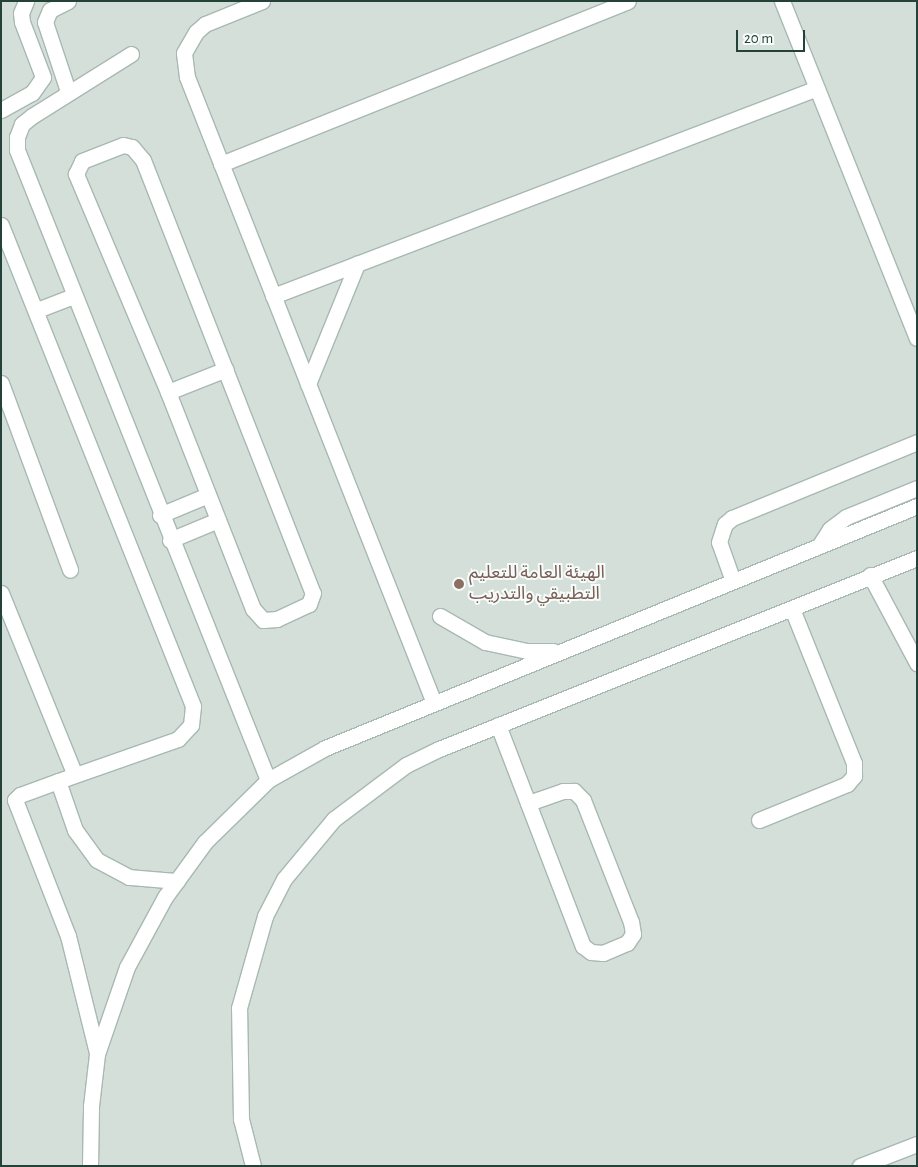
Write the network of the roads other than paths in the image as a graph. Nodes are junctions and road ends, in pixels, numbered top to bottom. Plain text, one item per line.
1 (26, 1) edge
2 (68, 1) edge
3 (262, 1) edge
4 (628, 1) edge
5 (782, 1) edge
6 (131, 54) dead end
7 (817, 88) junction
8 (68, 91) junction
9 (1, 110) edge
10 (221, 164) junction
11 (1, 225) edge
12 (357, 264) junction
13 (73, 296) junction
14 (273, 296) junction
15 (37, 310) junction
16 (917, 338) edge
17 (226, 369) junction
18 (1, 383) edge
19 (308, 384) junction
20 (168, 392) junction
21 (917, 442) edge
22 (917, 488) edge
23 (208, 495) junction
24 (917, 506) edge
25 (160, 515) junction
26 (218, 520) junction
27 (170, 540) junction
28 (819, 546) junction
29 (917, 558) edge
30 (70, 570) dead end
31 (870, 575) junction
32 (733, 581) junction
33 (1, 593) edge
34 (792, 609) junction
35 (440, 616) dead end
36 (562, 651) junction
37 (917, 663) edge
38 (434, 703) junction
39 (498, 725) junction
40 (75, 775) junction
41 (268, 780) junction
42 (58, 781) junction
43 (528, 803) junction
44 (759, 820) dead end
45 (177, 881) junction
46 (97, 1054) junction
47 (917, 1144) edge
48 (90, 1166) edge
49 (253, 1166) edge
50 (860, 1166) edge

1 - 9 street
2 - 8 street
3 - 10 street
4 - 10 street
5 - 7 street
6 - 8 street
7 - 12 street
7 - 16 street
8 - 13 street
10 - 14 street
11 - 15 street
12 - 14 street
12 - 19 street
13 - 15 street
13 - 25 street
14 - 19 street
15 - 40 street
17 - 20 street
17 - 20 street
17 - 26 street
18 - 30 street
19 - 38 street
20 - 23 street
21 - 32 street
22 - 28 street
23 - 25 street
23 - 26 street
24 - 28 street
25 - 27 street
26 - 27 street
27 - 41 street
28 - 32 street
29 - 31 street
31 - 34 street
31 - 37 street
32 - 36 street
33 - 40 street
34 - 39 street
34 - 44 street
35 - 36 street
36 - 38 street
38 - 41 street
39 - 43 street
39 - 49 street
40 - 42 street
41 - 45 street
42 - 45 street
42 - 46 street
43 - 43 street
45 - 46 street
46 - 48 street
47 - 50 street

